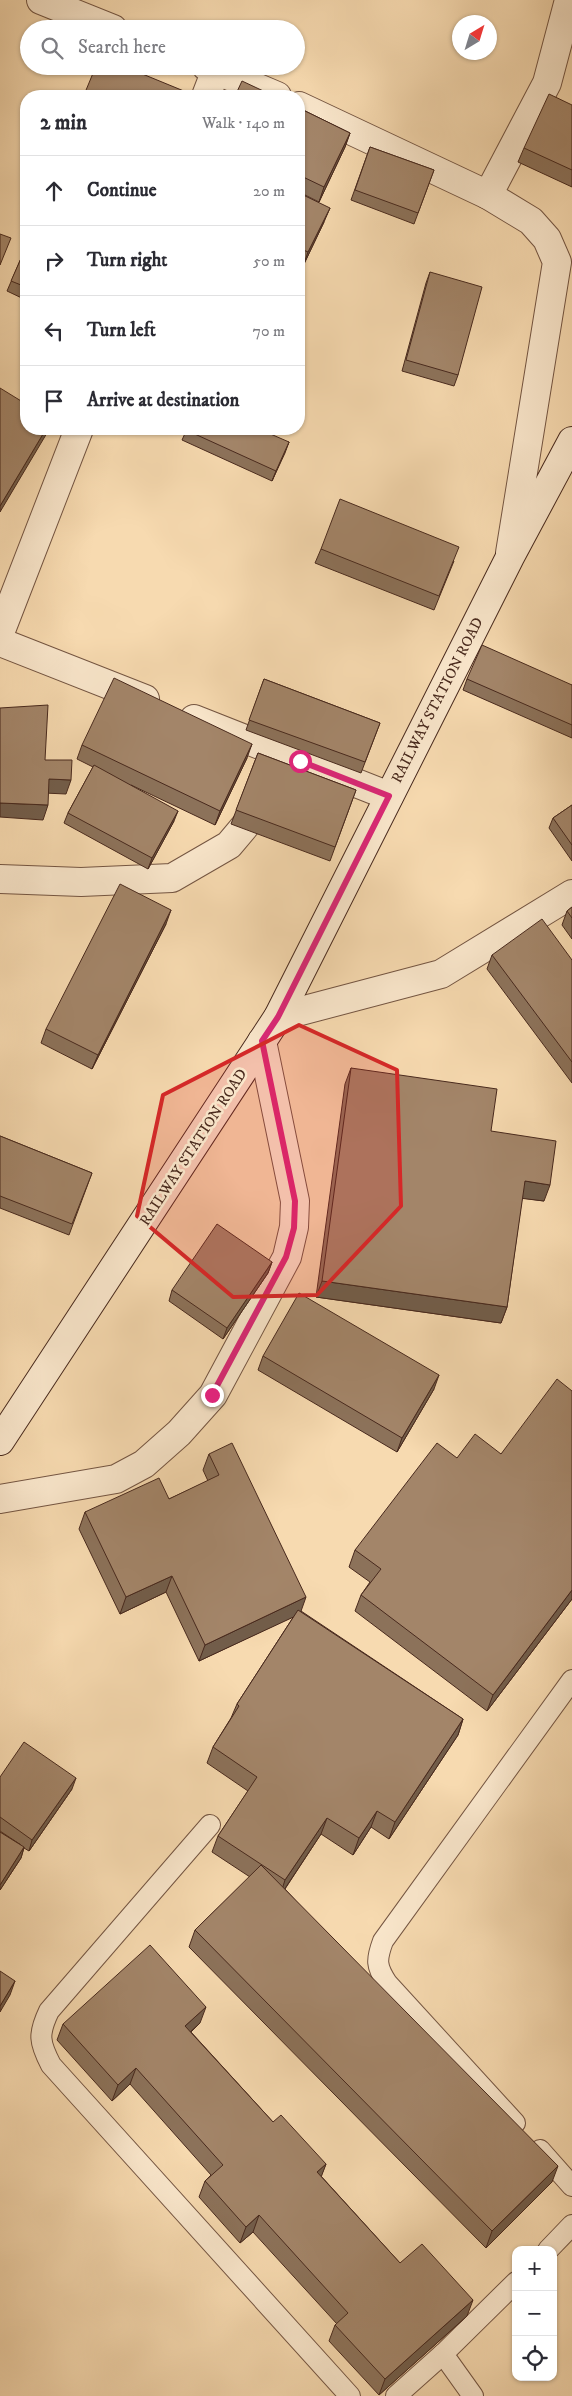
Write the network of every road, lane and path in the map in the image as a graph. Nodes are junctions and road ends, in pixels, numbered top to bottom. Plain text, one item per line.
1 (41, 0) edge
2 (569, 0) edge
3 (91, 20) edge
4 (210, 75) edge
5 (228, 75) edge
6 (207, 90) edge
7 (263, 90) edge
8 (305, 109) edge
9 (488, 195) junction
10 (76, 435) edge
11 (572, 442) edge
12 (510, 557) junction
13 (0, 633) edge
14 (0, 642) edge
15 (300, 761) junction
16 (389, 796) junction
17 (0, 879) edge
18 (572, 894) edge
19 (278, 1017) junction
20 (262, 1041) junction
21 (0, 1441) edge
22 (0, 1499) edge
23 (572, 1680) edge
24 (210, 1825) dead end
25 (572, 2186) edge
26 (572, 2225) edge
27 (552, 2246) edge
28 (512, 2286) edge
29 (443, 2354) junction
30 (350, 2396) edge
31 (396, 2396) edge
32 (473, 2396) edge

1 - 3 street
2 - 9 street
4 - 6 street
5 - 7 street
8 - 9 street
9 - 12 street
10 - 13 street
11 - 12 street, RAILWAY STATION ROAD
12 - 16 street, RAILWAY STATION ROAD
14 - 15 street
15 - 16 street
15 - 17 street
16 - 19 street, RAILWAY STATION ROAD
18 - 19 street
19 - 20 street, RAILWAY STATION ROAD
20 - 21 street, RAILWAY STATION ROAD
20 - 22 street
23 - 25 lane
24 - 30 lane
26 - 27 lane
28 - 29 lane
29 - 31 lane
29 - 32 lane

